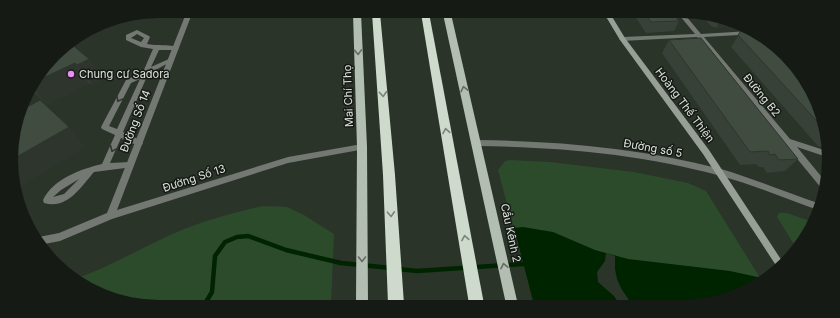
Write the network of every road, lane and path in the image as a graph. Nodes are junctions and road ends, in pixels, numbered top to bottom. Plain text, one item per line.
1 (187, 18) edge
2 (357, 18) edge
3 (376, 18) edge
4 (426, 18) edge
5 (448, 18) edge
6 (610, 18) edge
7 (685, 18) edge
8 (748, 35) edge
9 (699, 36) junction
10 (622, 39) junction
11 (142, 46) dead end
12 (176, 48) junction
13 (156, 49) junction
14 (171, 60) junction
15 (146, 73) junction
16 (119, 134) junction
17 (786, 142) junction
18 (139, 143) junction
19 (477, 143) junction
20 (362, 148) junction
21 (822, 153) edge
22 (130, 165) junction
23 (105, 166) junction
24 (92, 169) junction
25 (720, 172) junction
26 (820, 181) edge
27 (815, 205) edge
28 (110, 216) junction
29 (43, 239) edge
30 (778, 262) edge
31 (362, 300) edge
32 (396, 300) edge
33 (476, 300) edge
34 (511, 300) edge

1 - 12 street, Đường Số 14
2 -> 20 main road, Mai Chí Thọ
3 -> 32 highway
33 -> 4 highway
19 -> 5 main road
6 - 10 street, Hoàng Thế Thiện
7 - 9 street, Đường B2
8 - 9 street
9 - 10 street
9 - 17 street, Đường B2
10 - 25 street, Hoàng Thế Thiện
11 - 13 street
12 - 13 street
12 - 14 street, Đường Số 14
13 - 15 street
14 - 15 street
14 - 18 street, Đường Số 14
15 - 16 street
15 -> 16 street
16 - 18 street
16 -> 23 street
17 - 21 street
17 - 26 street, Đường B2
18 - 22 street, Đường Số 14
19 - 25 street, Đường số 5
34 -> 19 main road, Cầu Kênh 2
20 - 28 street, Đường Số 13
20 -> 31 main road, Mai Chí Thọ
22 - 23 street
22 - 28 street, Đường Số 14
23 - 24 street
24 - 24 street
25 - 27 street, Đường số 5
25 - 30 street, Hoàng Thế Thiện
28 - 29 street, Đường Số 13

